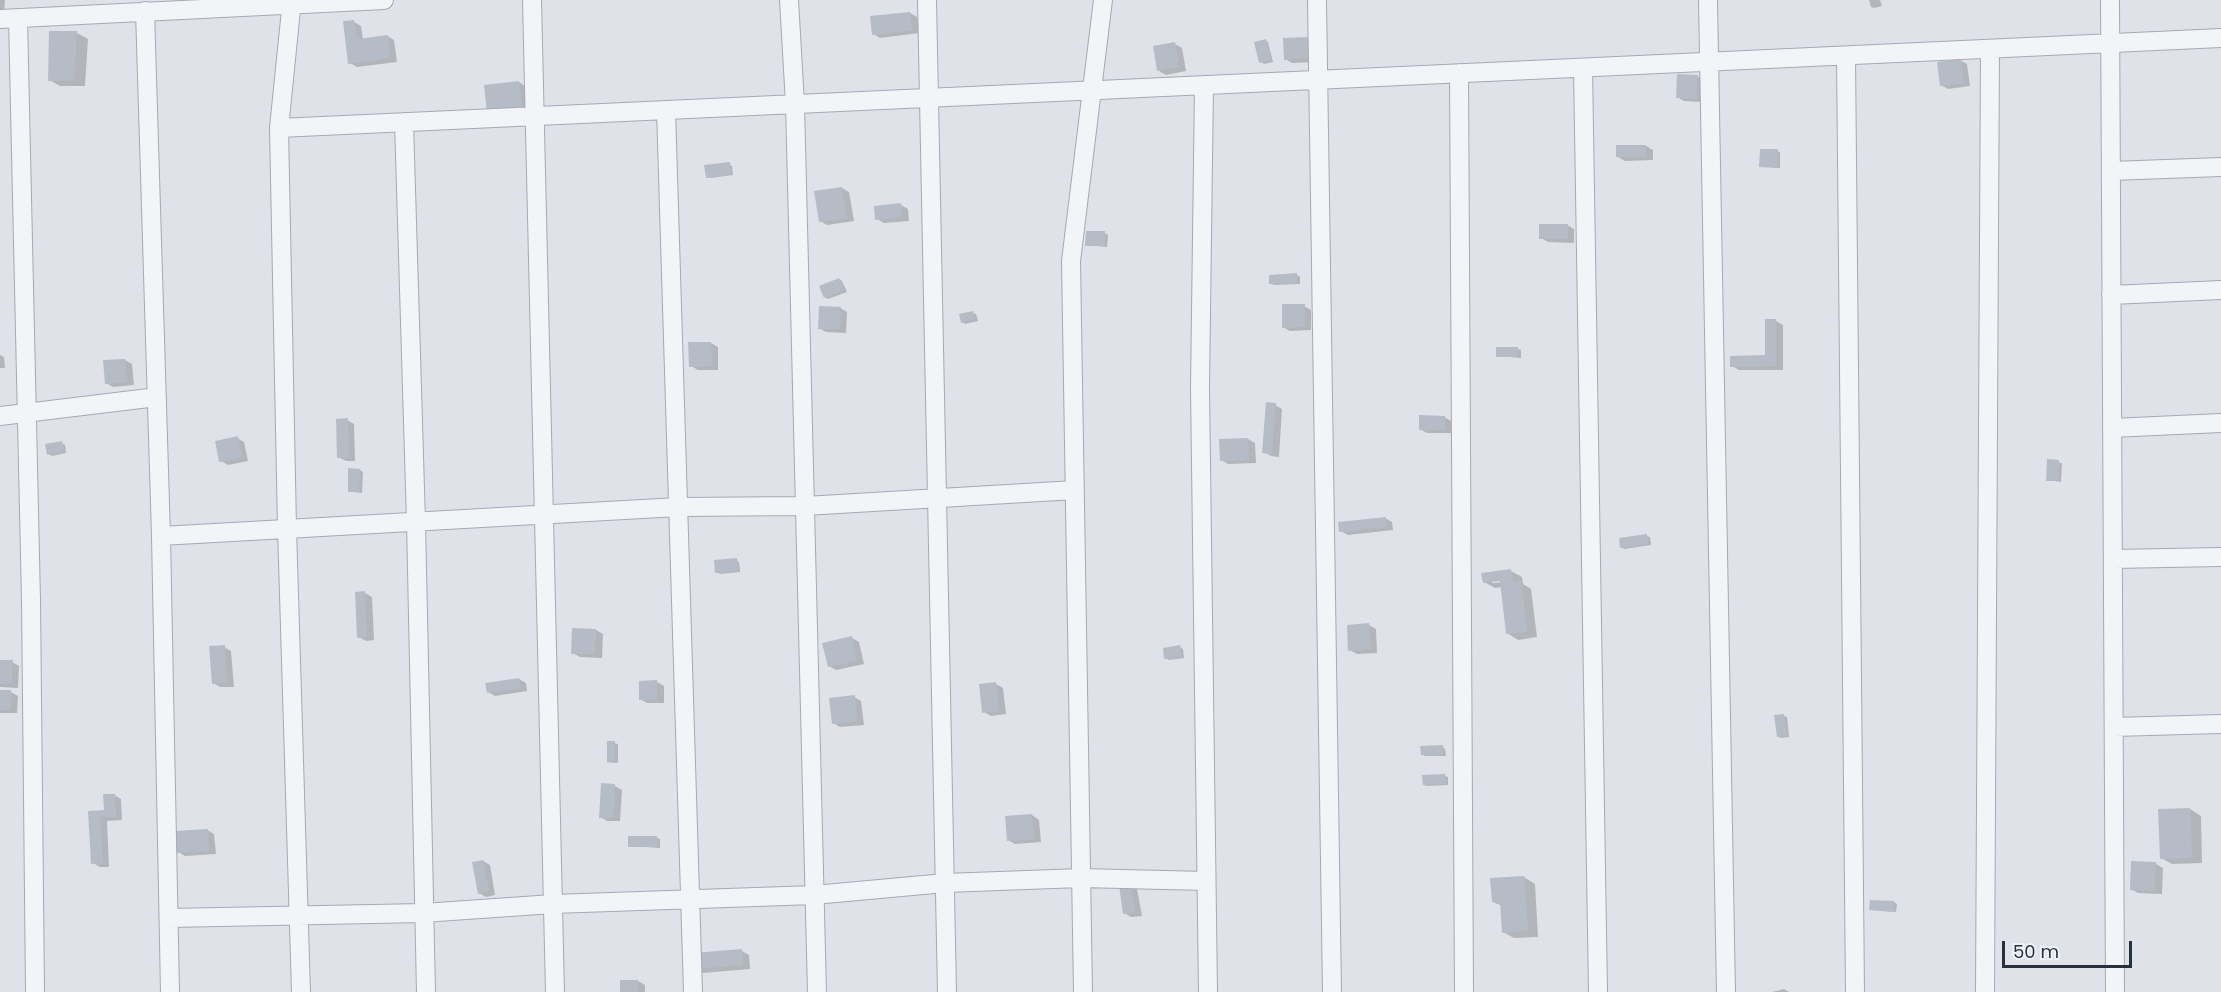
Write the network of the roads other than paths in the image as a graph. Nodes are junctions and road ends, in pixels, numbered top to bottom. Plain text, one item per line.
1 (384, 0) edge
2 (532, 0) edge
3 (789, 0) edge
4 (927, 0) edge
5 (1102, 0) edge
6 (1317, 0) edge
7 (1708, 0) edge
8 (2110, 0) edge
9 (292, 2) edge
10 (145, 12) junction
11 (9, 18) edge
12 (2221, 38) edge
13 (2110, 44) junction
14 (1990, 49) junction
15 (1846, 56) junction
16 (1709, 62) junction
17 (1583, 68) junction
18 (1459, 73) junction
19 (1318, 80) junction
20 (1204, 85) junction
21 (1092, 90) junction
22 (929, 98) junction
23 (795, 104) junction
24 (666, 110) junction
25 (535, 116) junction
26 (404, 122) junction
27 (279, 128) junction
28 (2221, 167) edge
29 (2111, 171) junction
30 (2221, 290) edge
31 (2111, 295) junction
32 (157, 397) junction
33 (27, 414) junction
34 (0, 416) edge
35 (2221, 423) edge
36 (2112, 428) junction
37 (1075, 490) junction
38 (937, 498) junction
39 (805, 506) junction
40 (678, 507) junction
41 (544, 514) junction
42 (416, 522) junction
43 (287, 528) junction
44 (161, 536) junction
45 (2221, 556) edge
46 (2113, 559) junction
47 (2221, 724) edge
48 (2114, 726) junction
49 (1081, 878) junction
50 (1206, 881) junction
51 (945, 883) junction
52 (814, 895) junction
53 (690, 900) junction
54 (553, 904) junction
55 (423, 913) junction
56 (298, 915) junction
57 (169, 918) junction
58 (35, 992) edge
59 (170, 992) edge
60 (301, 992) edge
61 (426, 992) edge
62 (555, 992) edge
63 (693, 992) edge
64 (817, 992) edge
65 (947, 992) edge
66 (1083, 992) edge
67 (1208, 992) edge
68 (1332, 992) edge
69 (1464, 992) edge
70 (1598, 992) edge
71 (1726, 992) edge
72 (1855, 992) edge
73 (1985, 992) edge
74 (2115, 992) edge

1 - 9 street
2 - 25 street
3 - 23 street
4 - 22 street
5 - 21 street
6 - 19 street
7 - 16 street
8 - 13 street
9 - 10 street
9 - 27 street
10 - 11 street
10 - 32 street
11 - 33 street
12 - 13 street
13 - 14 street
13 - 29 street
14 - 15 street
14 - 73 street
15 - 16 street
15 - 72 street
16 - 17 street
16 - 71 street
17 - 18 street
17 - 70 street
18 - 19 street
18 - 69 street
19 - 20 street
19 - 68 street
20 - 21 street
20 - 50 street
21 - 22 street
21 - 37 street
22 - 23 street
22 - 38 street
23 - 24 street
23 - 39 street
24 - 25 street
24 - 40 street
25 - 26 street
25 - 41 street
26 - 27 street
26 - 42 street
27 - 43 street
28 - 29 street
29 - 31 street
30 - 31 street
31 - 36 street
32 - 33 street
32 - 44 street
33 - 34 street
33 - 58 street
35 - 36 street
36 - 46 street
37 - 38 street
37 - 49 street
38 - 39 street
38 - 51 street
39 - 40 street
39 - 52 street
40 - 41 street
40 - 53 street
41 - 42 street
41 - 54 street
42 - 43 street
42 - 55 street
43 - 44 street
43 - 56 street
44 - 57 street
45 - 46 street
46 - 48 street
47 - 48 street
48 - 74 street
49 - 50 street
49 - 51 street
49 - 66 street
50 - 67 street
51 - 52 street
51 - 65 street
52 - 53 street
52 - 64 street
53 - 54 street
53 - 63 street
54 - 55 street
54 - 62 street
55 - 56 street
55 - 61 street
56 - 57 street
56 - 60 street
57 - 59 street

